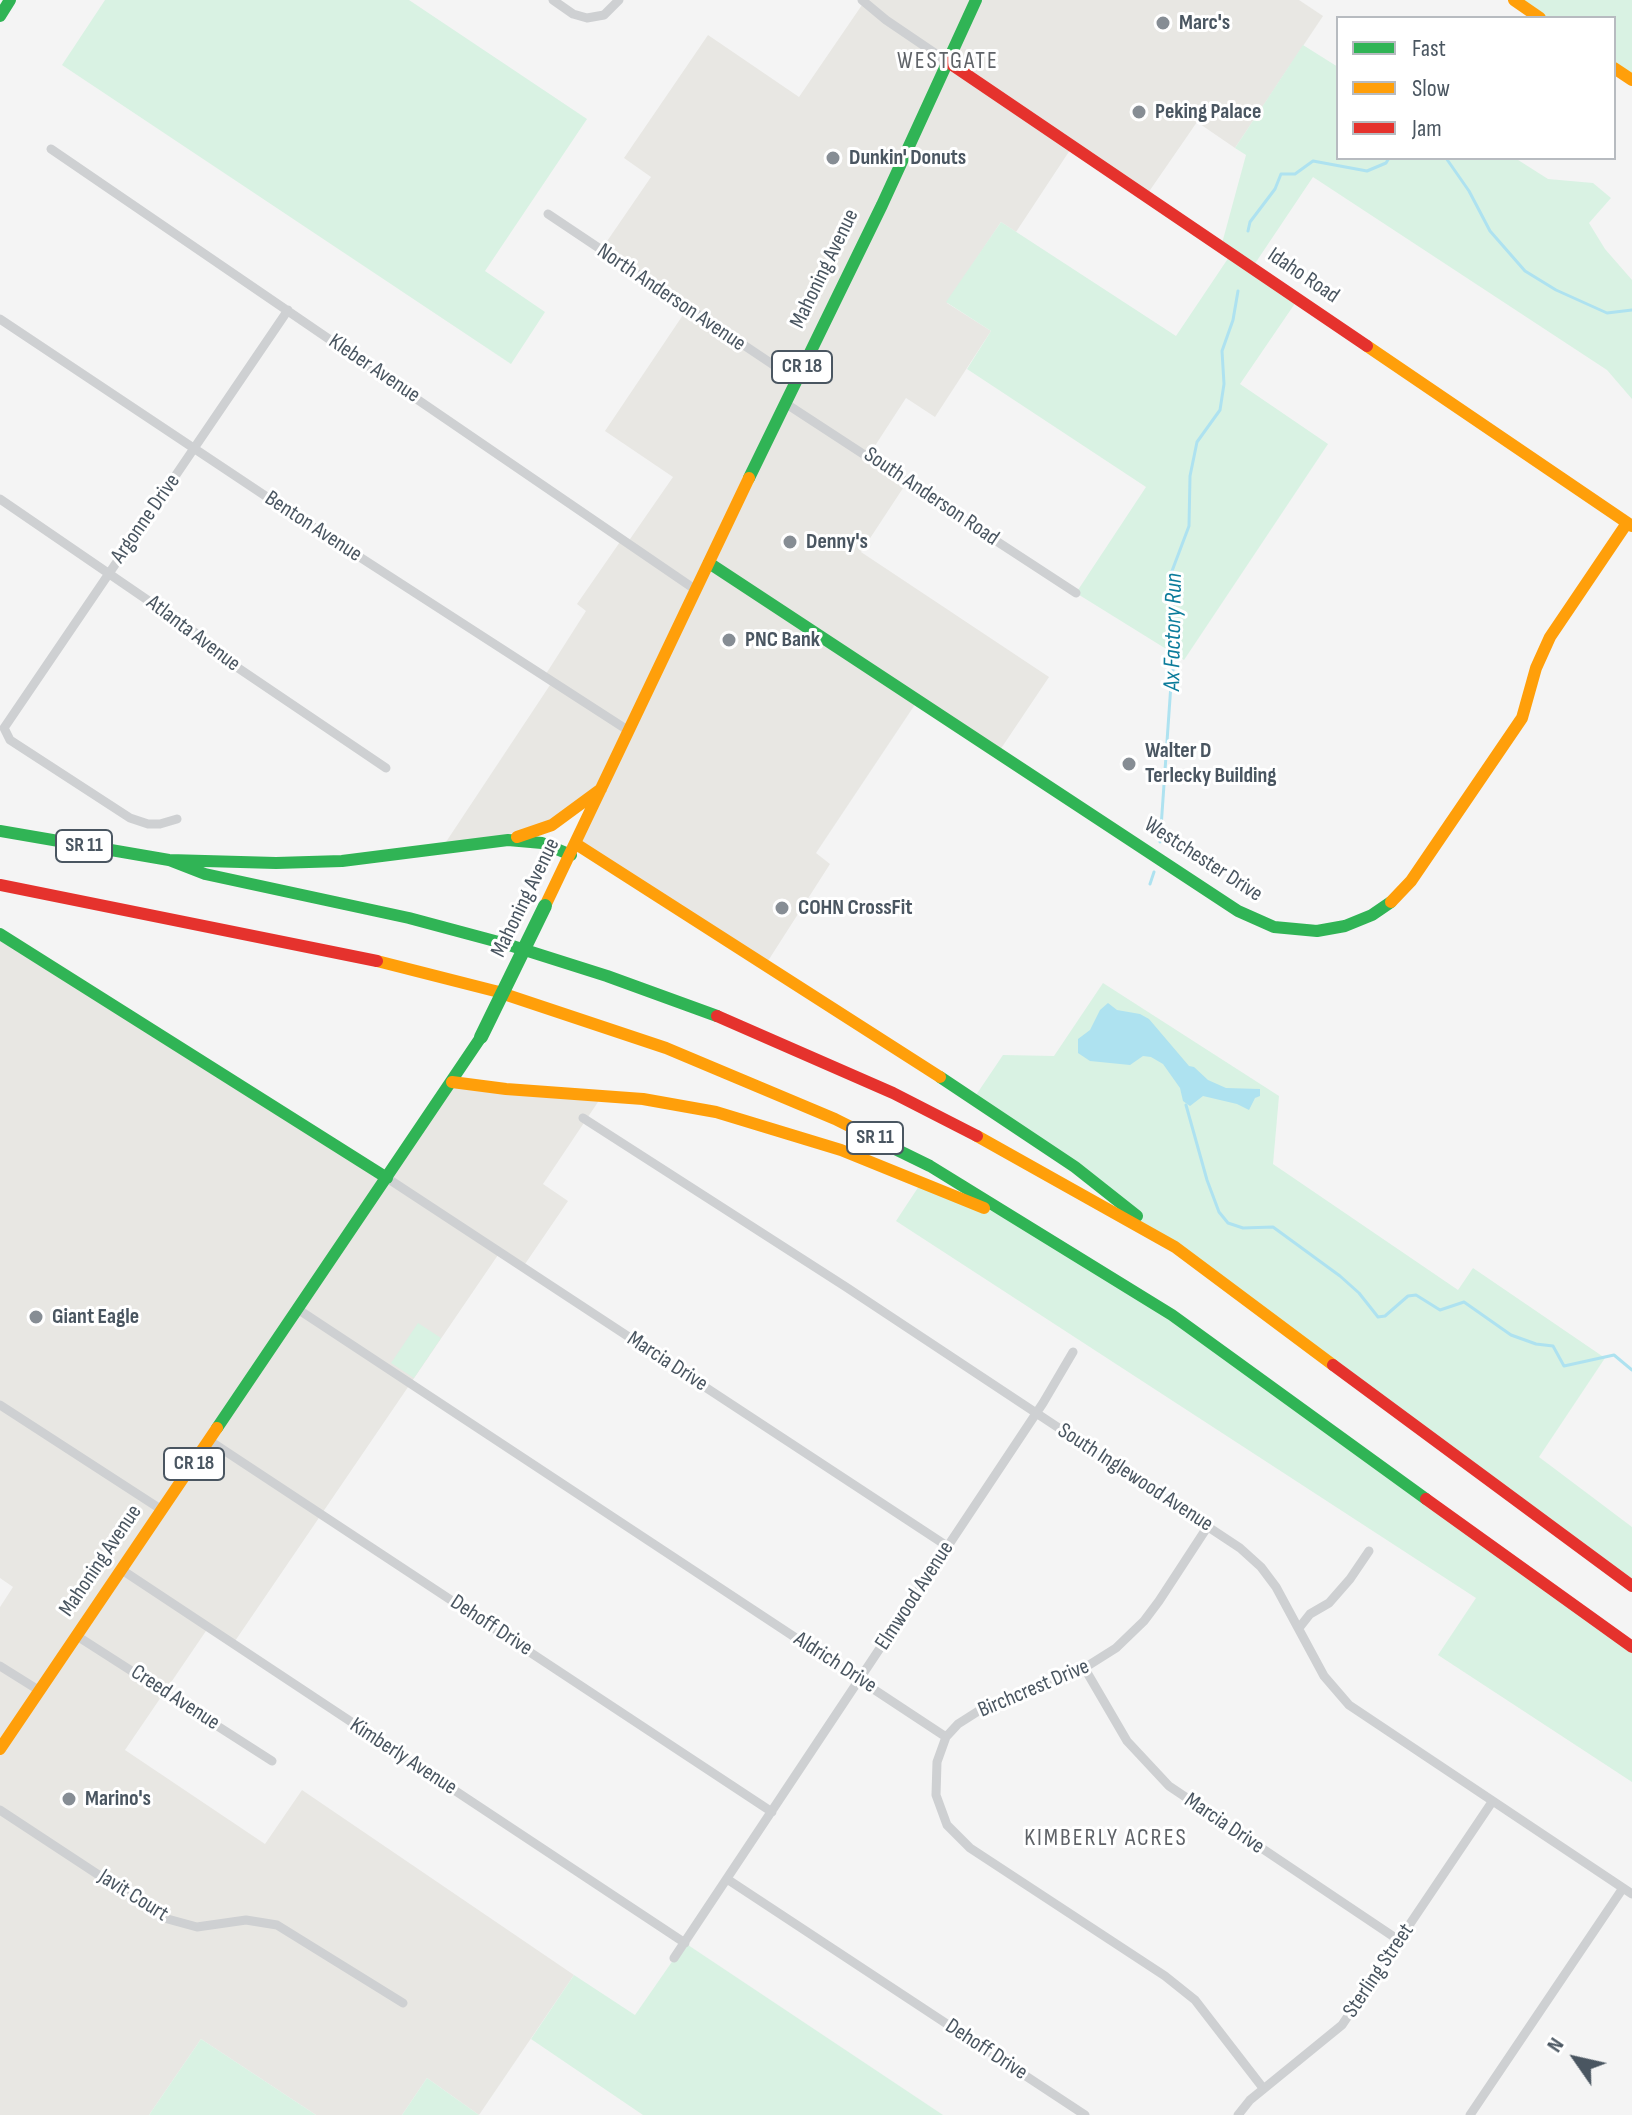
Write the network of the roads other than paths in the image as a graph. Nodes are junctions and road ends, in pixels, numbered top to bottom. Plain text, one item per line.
1 (10, 0) edge
2 (553, 0) edge
3 (619, 0) edge
4 (862, 0) edge
5 (976, 0) edge
6 (1514, 0) edge
7 (0, 16) edge
8 (1537, 16) edge
9 (948, 62) junction
10 (51, 149) dead end
11 (548, 214) dead end
12 (288, 310) junction
13 (0, 319) edge
14 (796, 380) junction
15 (785, 403) junction
16 (194, 449) junction
17 (0, 499) edge
18 (1630, 522) edge
19 (709, 563) junction
20 (109, 573) junction
21 (696, 590) junction
22 (1076, 593) dead end
23 (629, 731) junction
24 (386, 768) dead end
25 (601, 789) junction
26 (177, 819) dead end
27 (0, 831) edge
28 (508, 840) junction
29 (573, 849) junction
30 (169, 860) junction
31 (0, 885) edge
32 (0, 934) edge
33 (452, 1082) junction
34 (583, 1118) dead end
35 (387, 1178) junction
36 (1025, 1225) junction
37 (1175, 1247) junction
38 (299, 1310) junction
39 (1073, 1352) dead end
40 (0, 1405) edge
41 (1035, 1412) junction
42 (210, 1441) junction
43 (162, 1510) junction
44 (1208, 1526) junction
45 (947, 1546) junction
46 (1369, 1551) dead end
47 (122, 1570) junction
48 (1632, 1586) edge
49 (1299, 1628) junction
50 (77, 1636) junction
51 (1632, 1647) edge
52 (0, 1666) edge
53 (1085, 1669) junction
54 (859, 1679) junction
55 (40, 1691) junction
56 (946, 1737) junction
57 (0, 1749) edge
58 (272, 1761) dead end
59 (1492, 1802) junction
60 (0, 1810) edge
61 (772, 1812) junction
62 (727, 1879) junction
63 (1628, 1891) edge
64 (1400, 1941) junction
65 (685, 1943) junction
66 (674, 1958) dead end
67 (403, 2003) dead end
68 (1263, 2088) junction
69 (1085, 2115) edge
70 (1238, 2115) edge
71 (1470, 2115) edge

1 - 7 main road
2 - 3 street
4 - 9 street
5 - 9 main road, Mahoning Avenue / CR 18
6 - 8 main road
9 - 14 main road, Mahoning Avenue / CR 18
9 - 18 main road, Idaho Road
10 - 12 street, Kleber Avenue
11 - 14 street, North Anderson Avenue
12 - 16 street, Argonne Drive
12 - 21 street, Kleber Avenue
13 - 16 street, Benton Avenue
14 - 15 main road, Mahoning Avenue / CR 18
15 - 19 main road, Mahoning Avenue / CR 18
15 - 22 street, South Anderson Road
16 - 20 street, Argonne Drive
16 - 23 street, Benton Avenue
17 - 20 street, Atlanta Avenue
18 - 19 main road, Westchester Drive
19 - 21 main road, Mahoning Avenue / CR 18
20 - 24 street, Atlanta Avenue
20 - 26 street, Argonne Drive
21 - 23 main road, Mahoning Avenue / CR 18
23 - 25 main road, Mahoning Avenue / CR 18
25 - 28 main road
25 - 29 main road, Mahoning Avenue / CR 18
27 - 30 main road, SR 11
28 - 29 main road
28 - 30 main road
29 - 33 main road, Mahoning Avenue / CR 18, bridge
29 - 37 main road
30 - 37 main road, SR 11
31 - 36 main road, SR 11
32 - 35 main road
33 - 35 main road, Mahoning Avenue / CR 18
33 - 36 main road
34 - 41 street, South Inglewood Avenue
35 - 38 main road, Mahoning Avenue / CR 18
35 - 45 street, Marcia Drive
36 - 51 main road, SR 11
37 - 48 main road, SR 11
38 - 42 main road, Mahoning Avenue / CR 18
38 - 54 street, Aldrich Drive
39 - 41 street, Elmwood Avenue
40 - 43 street
41 - 44 street, South Inglewood Avenue
41 - 45 street, Elmwood Avenue
42 - 43 main road, Mahoning Avenue / CR 18
42 - 61 street, Dehoff Drive
43 - 47 main road, Mahoning Avenue / CR 18
44 - 49 street, South Inglewood Avenue
44 - 53 street, Birchcrest Drive
45 - 54 street, Elmwood Avenue
46 - 49 street
47 - 50 main road, Mahoning Avenue / CR 18
47 - 65 street, Kimberly Avenue
49 - 59 street, South Inglewood Avenue
50 - 55 main road, Mahoning Avenue / CR 18
50 - 58 street, Creed Avenue
52 - 55 street
53 - 56 street, Birchcrest Drive
53 - 64 street, Marcia Drive
54 - 56 street, Aldrich Drive
54 - 61 street, Elmwood Avenue
55 - 57 main road, Mahoning Avenue / CR 18
56 - 68 street
59 - 63 street, South Inglewood Avenue
59 - 64 street, Sterling Street
60 - 67 street, Javit Court
61 - 62 street, Elmwood Avenue
62 - 65 street, Elmwood Avenue
62 - 69 street, Dehoff Drive
63 - 71 street
64 - 68 street, Sterling Street
65 - 66 street, Elmwood Avenue
68 - 70 street, Sterling Street

